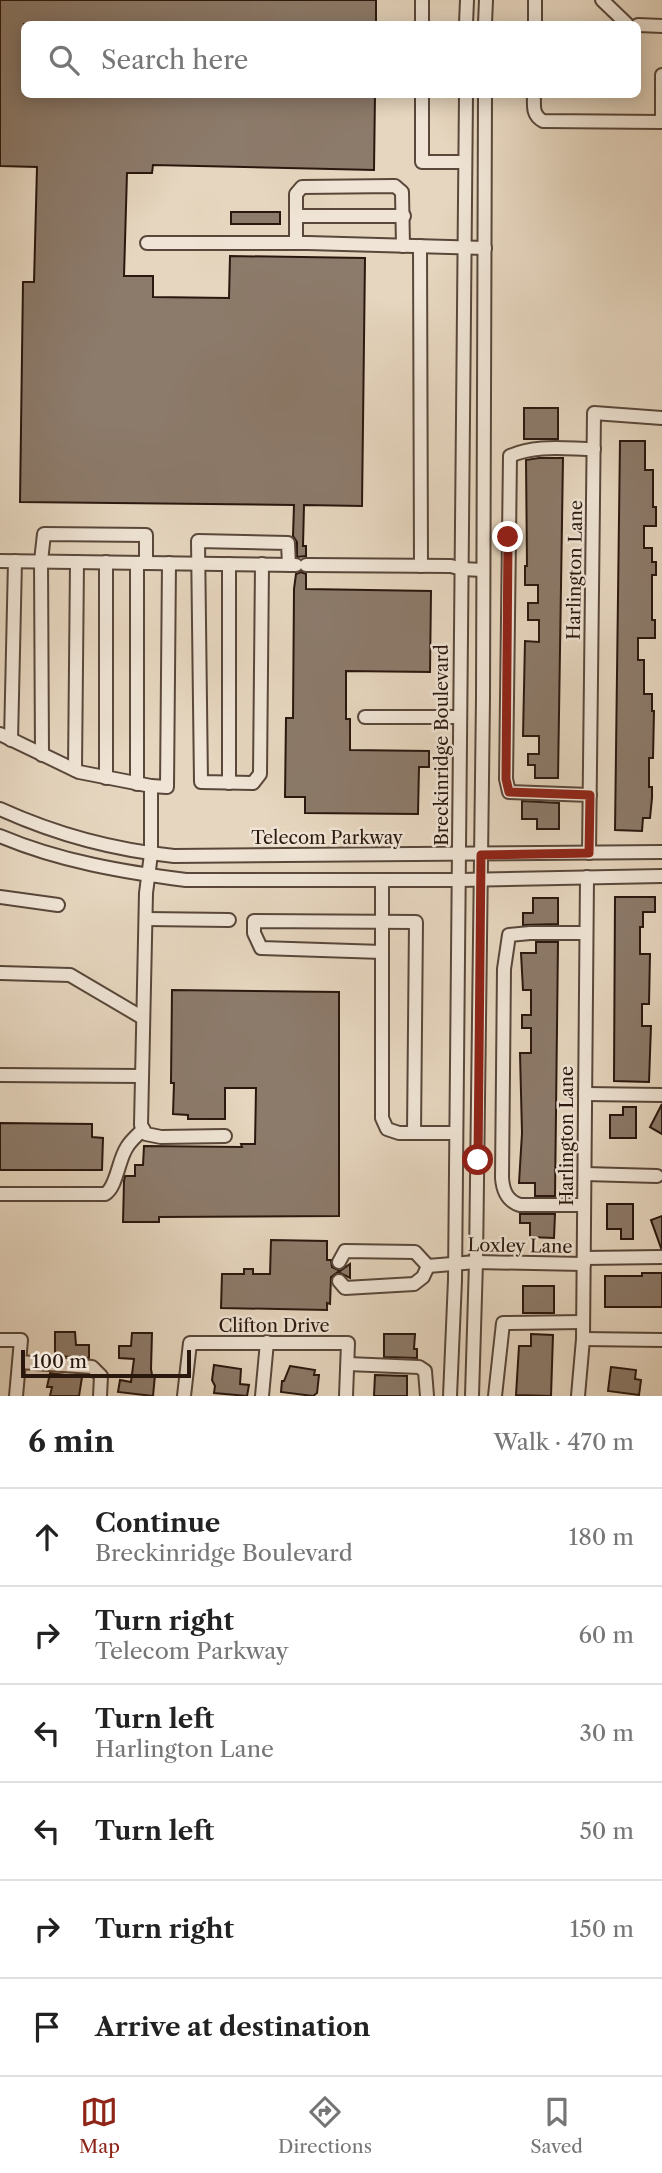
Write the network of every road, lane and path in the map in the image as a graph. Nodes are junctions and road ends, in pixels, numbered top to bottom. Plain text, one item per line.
1 (422, 0) edge
2 (467, 0) edge
3 (485, 0) edge
4 (535, 0) edge
5 (602, 0) edge
6 (422, 21) edge
7 (466, 21) edge
8 (485, 21) edge
9 (535, 21) edge
10 (624, 21) edge
11 (641, 25) edge
12 (662, 26) edge
13 (662, 75) edge
14 (422, 98) edge
15 (466, 98) edge
16 (485, 98) edge
17 (534, 98) edge
18 (662, 122) edge
19 (465, 162) junction
20 (296, 216) junction
21 (404, 216) junction
22 (147, 243) dead end
23 (296, 243) junction
24 (403, 246) junction
25 (420, 246) junction
26 (464, 248) junction
27 (485, 248) junction
28 (662, 418) edge
29 (594, 449) junction
30 (0, 561) edge
31 (15, 561) junction
32 (41, 561) junction
33 (77, 562) junction
34 (106, 562) junction
35 (142, 563) junction
36 (169, 563) junction
37 (198, 564) junction
38 (229, 564) junction
39 (262, 564) junction
40 (297, 565) junction
41 (421, 566) junction
42 (461, 569) junction
43 (483, 569) junction
44 (365, 717) dead end
45 (460, 717) junction
46 (6, 737) edge
47 (43, 755) junction
48 (75, 770) junction
49 (106, 778) junction
50 (229, 783) junction
51 (137, 784) junction
52 (151, 786) junction
53 (590, 795) junction
54 (0, 809) edge
55 (0, 836) edge
56 (662, 852) edge
57 (151, 853) junction
58 (589, 853) junction
59 (459, 854) junction
60 (481, 855) junction
61 (149, 876) junction
62 (662, 876) edge
63 (587, 877) junction
64 (480, 879) junction
65 (382, 880) junction
66 (458, 880) junction
67 (0, 897) edge
68 (58, 905) dead end
69 (146, 919) junction
70 (229, 920) dead end
71 (382, 923) junction
72 (586, 933) junction
73 (382, 953) junction
74 (0, 973) edge
75 (143, 1018) junction
76 (0, 1075) edge
77 (142, 1076) junction
78 (585, 1094) junction
79 (662, 1095) edge
80 (143, 1129) junction
81 (414, 1133) junction
82 (456, 1133) junction
83 (225, 1136) dead end
84 (584, 1174) junction
85 (657, 1176) dead end
86 (0, 1194) edge
87 (584, 1205) junction
88 (662, 1257) edge
89 (584, 1261) junction
90 (338, 1262) dead end
91 (476, 1262) junction
92 (455, 1263) junction
93 (428, 1266) junction
94 (339, 1280) dead end
95 (583, 1322) junction
96 (583, 1339) junction
97 (0, 1340) edge
98 (662, 1340) edge
99 (267, 1342) junction
100 (20, 1362) junction
101 (348, 1364) junction
102 (16, 1396) edge
103 (100, 1396) edge
104 (184, 1396) edge
105 (262, 1396) edge
106 (346, 1396) edge
107 (427, 1396) edge
108 (450, 1396) edge
109 (472, 1396) edge
110 (495, 1396) edge
111 (578, 1396) edge

1 - 6 street
2 - 7 street
3 - 8 street
4 - 9 street
5 - 10 street
11 - 12 street
13 - 18 street
14 - 19 street
15 - 19 street, Breckinridge Boulevard
16 - 27 street
17 - 18 street
19 - 26 street, Breckinridge Boulevard
20 - 21 street
20 - 21 street
20 - 23 street
21 - 24 street
22 - 23 street
23 - 24 street
24 - 25 street
25 - 26 street
25 - 41 street
26 - 27 street
26 - 42 street, Breckinridge Boulevard
27 - 43 street
28 - 29 street, Harlington Lane
29 - 53 street, Harlington Lane
29 - 53 street
30 - 31 street
31 - 32 street
31 - 46 street
32 - 33 street
32 - 35 street
32 - 47 street
33 - 34 street
33 - 48 street
34 - 35 street
34 - 49 street
35 - 36 street
35 - 51 street
36 - 37 street
36 - 52 street
37 - 38 street
37 - 40 street
37 - 50 street
38 - 39 street
38 - 50 street
39 - 40 street
39 - 50 street
40 - 41 street
41 - 42 street
42 - 43 street
42 - 45 street, Breckinridge Boulevard
43 - 60 street
44 - 45 street
45 - 59 street, Breckinridge Boulevard
46 - 47 street
47 - 48 street
48 - 49 street
49 - 51 street
51 - 52 street
52 - 57 street
53 - 58 street, Harlington Lane
54 - 57 street, Telecom Parkway
55 - 61 street
56 - 58 street, Telecom Parkway
57 - 59 street, Telecom Parkway
57 - 61 street
58 - 60 street, Telecom Parkway
59 - 60 street, Telecom Parkway
59 - 66 street, Breckinridge Boulevard
60 - 64 street
61 - 65 street
61 - 69 street
62 - 63 street
63 - 64 street
63 - 72 street, Harlington Lane
64 - 66 street
64 - 91 street
65 - 66 street
65 - 71 street
66 - 82 street, Breckinridge Boulevard
67 - 68 street
69 - 70 street
69 - 75 street
71 - 73 street
71 - 73 street
71 - 81 street
72 - 78 street, Harlington Lane
72 - 87 street
73 - 81 street
74 - 75 street
75 - 77 street
76 - 77 street
77 - 80 street
78 - 79 street
78 - 84 street, Harlington Lane
80 - 83 street
80 - 86 street
81 - 82 street
82 - 92 street, Breckinridge Boulevard
84 - 85 street
84 - 87 street, Harlington Lane
87 - 89 street, Harlington Lane
88 - 89 street, Loxley Lane
89 - 91 street, Loxley Lane
89 - 95 street, Harlington Lane
90 - 93 street
91 - 92 street, Loxley Lane
91 - 109 street
92 - 93 street, Loxley Lane
92 - 108 street, Breckinridge Boulevard
93 - 94 street
95 - 96 street, Harlington Lane
95 - 110 street
96 - 98 street
96 - 111 street, Harlington Lane
97 - 100 street
99 - 101 street, Clifton Drive
99 - 104 street, Clifton Drive
99 - 105 street
100 - 102 street
100 - 103 street
101 - 106 street
101 - 107 street

